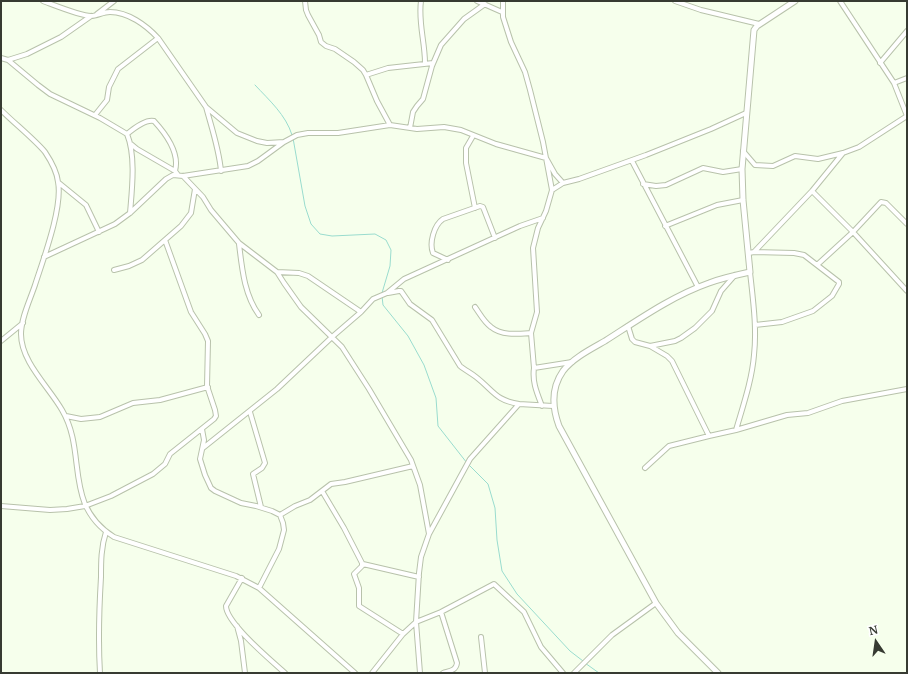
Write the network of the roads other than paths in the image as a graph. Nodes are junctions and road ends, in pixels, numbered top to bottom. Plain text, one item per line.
1 (43, 1) edge
2 (114, 1) edge
3 (305, 1) edge
4 (421, 1) edge
5 (477, 1) edge
6 (503, 1) edge
7 (675, 1) edge
8 (795, 1) edge
9 (840, 1) edge
10 (485, 4) junction
11 (502, 12) junction
12 (93, 16) junction
13 (759, 24) junction
14 (907, 31) edge
15 (158, 38) junction
16 (1, 58) edge
17 (8, 60) junction
18 (425, 63) junction
19 (433, 63) junction
20 (880, 64) junction
21 (366, 76) junction
22 (907, 78) edge
23 (894, 83) junction
24 (206, 107) junction
25 (1, 110) edge
26 (746, 113) junction
27 (95, 116) junction
28 (907, 116) edge
29 (390, 124) junction
30 (410, 128) junction
31 (127, 134) junction
32 (474, 136) junction
33 (284, 142) junction
34 (130, 143) junction
35 (743, 150) junction
36 (843, 153) junction
37 (546, 158) junction
38 (632, 161) junction
39 (742, 169) junction
40 (175, 171) junction
41 (221, 171) junction
42 (180, 175) junction
43 (59, 183) junction
44 (563, 183) junction
45 (643, 184) junction
46 (195, 189) junction
47 (552, 190) junction
48 (812, 191) junction
49 (742, 200) junction
50 (475, 208) junction
51 (130, 213) junction
52 (543, 218) junction
53 (907, 224) edge
54 (665, 226) junction
55 (99, 232) junction
56 (853, 232) junction
57 (495, 238) junction
58 (165, 240) junction
59 (239, 244) junction
60 (751, 252) junction
61 (44, 257) junction
62 (448, 260) junction
63 (817, 265) junction
64 (114, 270) dead end
65 (277, 272) junction
66 (750, 272) junction
67 (735, 275) junction
68 (698, 287) junction
69 (907, 291) edge
70 (387, 293) junction
71 (475, 307) dead end
72 (361, 312) junction
73 (259, 315) dead end
74 (23, 323) junction
75 (755, 325) junction
76 (628, 326) junction
77 (530, 333) junction
78 (332, 337) junction
79 (1, 341) edge
80 (650, 346) junction
81 (572, 362) junction
82 (534, 368) junction
83 (208, 387) junction
84 (907, 389) edge
85 (519, 404) junction
86 (542, 406) junction
87 (553, 406) junction
88 (250, 412) junction
89 (66, 416) junction
90 (202, 429) junction
91 (736, 430) junction
92 (709, 436) junction
93 (203, 448) junction
94 (413, 466) junction
95 (645, 468) dead end
96 (322, 491) junction
97 (1, 506) edge
98 (85, 506) junction
99 (261, 508) junction
100 (280, 515) junction
101 (106, 532) junction
102 (429, 534) junction
103 (363, 564) junction
104 (418, 577) junction
105 (242, 578) junction
106 (259, 588) junction
107 (656, 603) junction
108 (442, 612) junction
109 (416, 622) junction
110 (236, 625) junction
111 (403, 634) junction
112 (480, 637) dead end
113 (100, 673) edge
114 (246, 673) edge
115 (285, 673) edge
116 (355, 673) edge
117 (372, 673) edge
118 (420, 673) edge
119 (443, 673) edge
120 (485, 673) edge
121 (564, 673) edge
122 (574, 673) edge
123 (718, 673) edge

1 - 12 street
2 - 12 street
3 - 21 street
4 - 18 street
5 - 10 street
6 - 11 street
7 - 13 street
8 - 13 street
9 - 20 street
10 - 11 street
10 - 19 street
11 - 37 street
12 - 15 street
12 - 17 street
13 - 26 street
14 - 20 street
15 - 24 street
15 - 27 street
16 - 17 street
17 - 27 street
18 - 19 street
18 - 21 street
19 - 30 street
20 - 23 street
21 - 29 street
22 - 23 street
23 - 28 street
24 - 33 street
24 - 41 street
25 - 43 street
26 - 35 street
26 - 38 street
27 - 31 street
28 - 36 street
29 - 30 street
29 - 33 street
30 - 32 street
31 - 34 street
31 - 40 street
32 - 37 street
32 - 50 street
33 - 41 street
34 - 40 street
34 - 51 street
35 - 36 street
35 - 39 street
36 - 48 street
37 - 44 street
37 - 47 street
38 - 44 street
38 - 45 street
39 - 45 street
39 - 49 street
40 - 42 street
41 - 42 street
42 - 46 street
42 - 51 street
43 - 55 street
43 - 61 street
44 - 47 street
45 - 54 street
46 - 58 street
46 - 59 street
47 - 52 street
48 - 56 street
48 - 60 street
49 - 54 street
49 - 60 street
50 - 57 street
50 - 62 street
51 - 55 street
52 - 57 street
52 - 77 street
53 - 56 street
54 - 68 street
55 - 61 street
56 - 63 street
56 - 69 street
57 - 62 street
58 - 64 street
58 - 83 street
59 - 65 street
59 - 73 street
60 - 63 street
60 - 66 street
61 - 74 street
62 - 70 street
63 - 75 street
65 - 72 street
65 - 78 street
66 - 67 street
66 - 75 street
67 - 68 street
67 - 80 street
68 - 76 street
70 - 72 street
70 - 85 street
71 - 77 street
72 - 78 street
74 - 79 street
74 - 89 street
75 - 91 street
76 - 80 street
76 - 81 street
77 - 82 street
78 - 88 street
78 - 94 street
80 - 92 street
81 - 82 street
81 - 87 street
82 - 86 street
83 - 89 street
83 - 90 street
84 - 91 street
85 - 86 street
85 - 102 street
86 - 87 street
87 - 107 street
88 - 93 street
88 - 99 street
89 - 98 street
90 - 93 street
90 - 98 street
91 - 92 street
92 - 95 street
93 - 99 street
94 - 96 street
94 - 102 street
96 - 100 street
96 - 103 street
97 - 98 street
98 - 101 street
99 - 100 street
100 - 106 street
101 - 105 street
101 - 113 street
102 - 104 street
103 - 104 street
103 - 111 street
104 - 109 street
105 - 106 street
105 - 110 street
106 - 116 street
107 - 122 street
107 - 123 street
108 - 109 street
108 - 119 street
108 - 121 street
109 - 111 street
109 - 118 street
110 - 114 street
110 - 115 street
111 - 117 street
112 - 120 street

